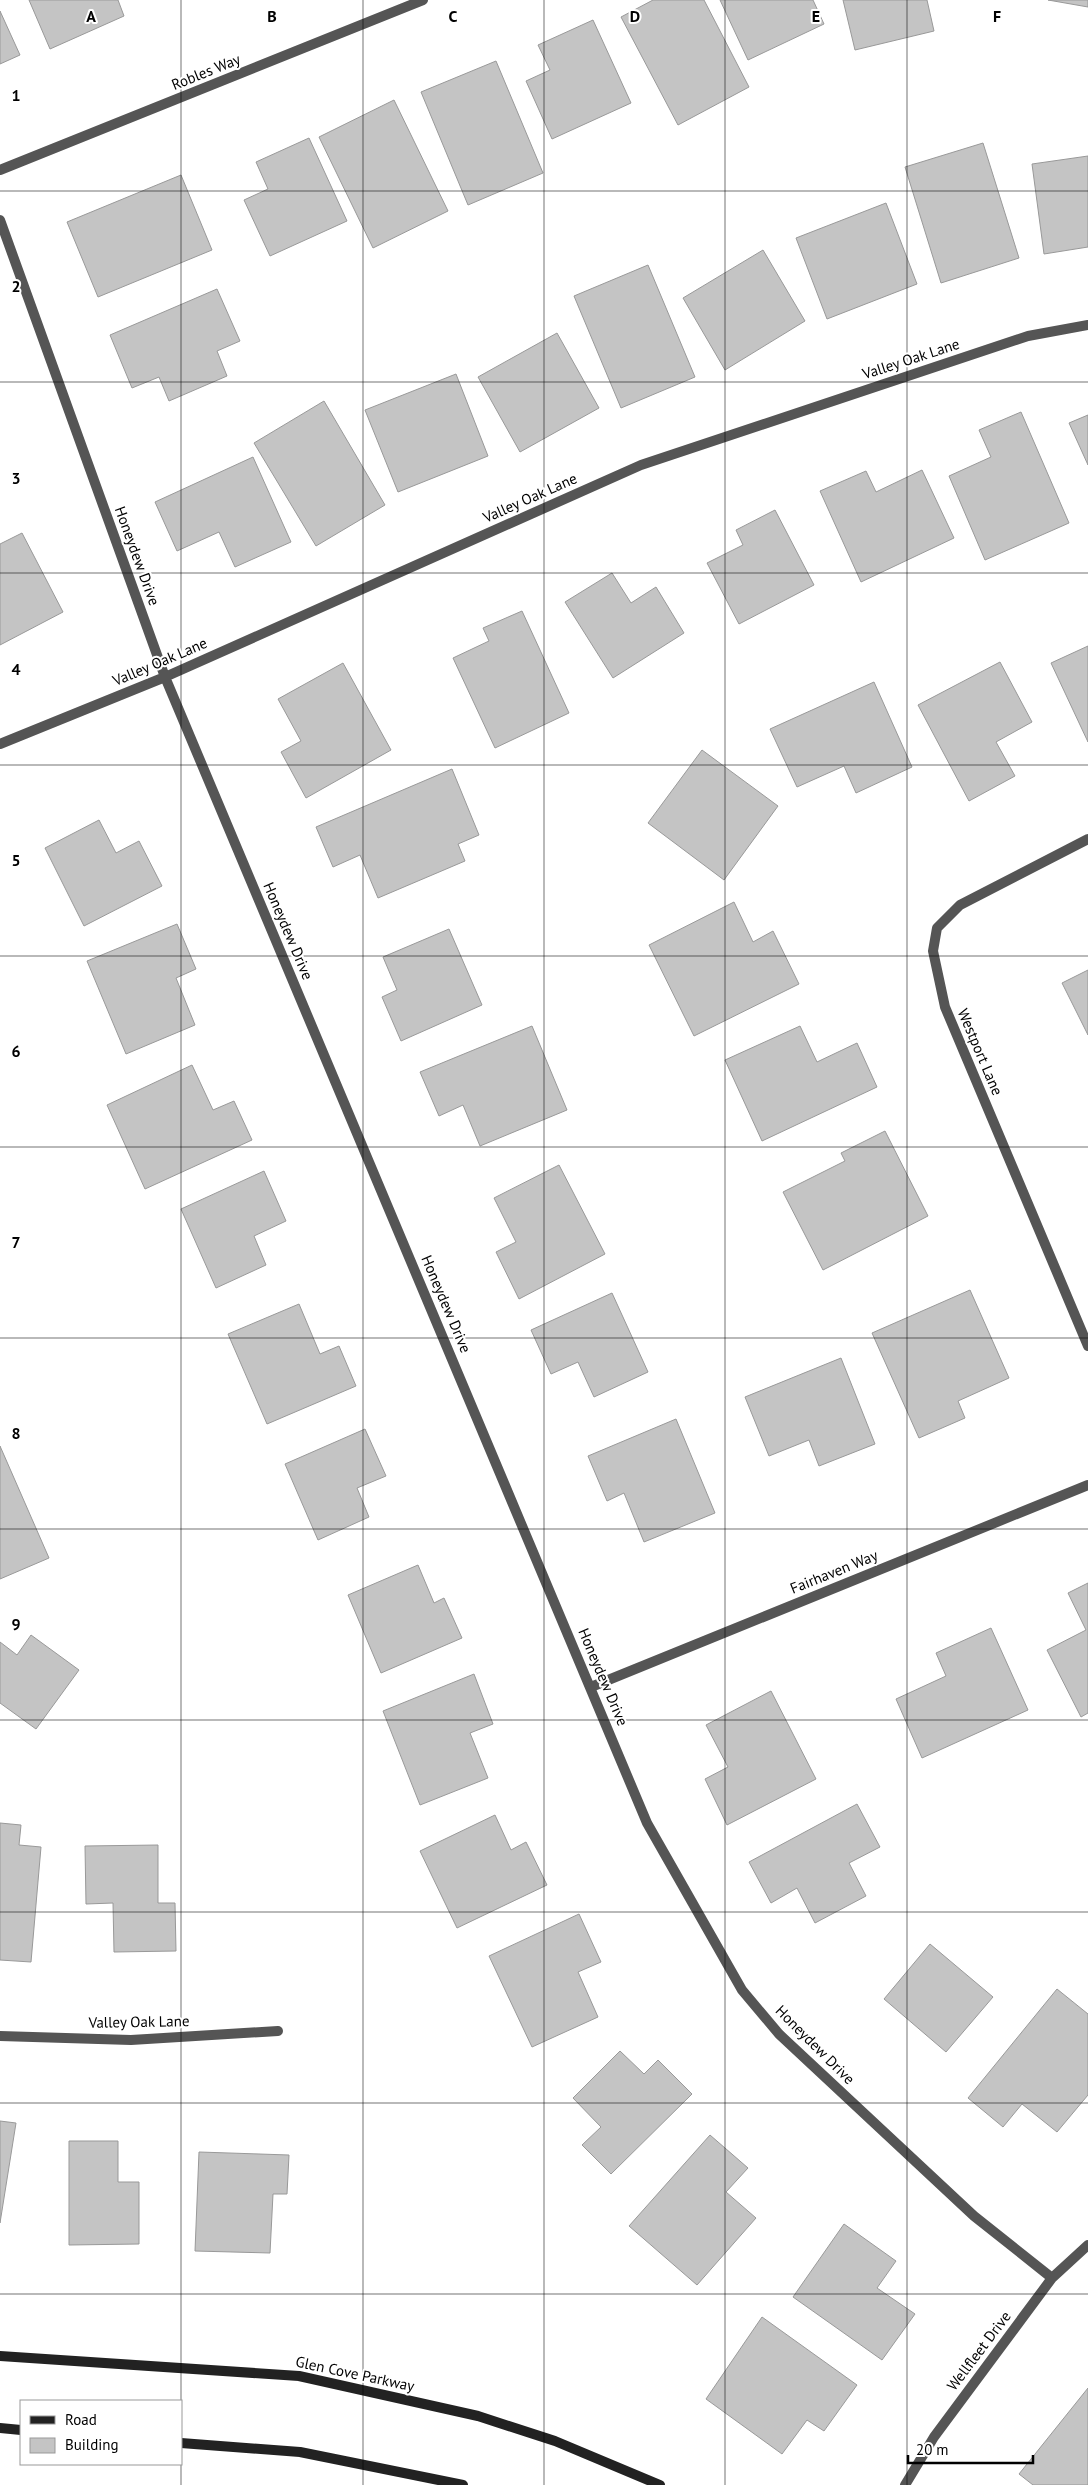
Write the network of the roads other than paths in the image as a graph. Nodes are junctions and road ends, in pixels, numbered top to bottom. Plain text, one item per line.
1 (423, 0) edge
2 (0, 170) edge
3 (0, 220) edge
4 (1088, 324) edge
5 (165, 678) junction
6 (0, 744) edge
7 (1088, 839) edge
8 (1088, 1346) edge
9 (1088, 1485) edge
10 (591, 1686) junction
11 (278, 2031) dead end
12 (0, 2036) edge
13 (1088, 2244) edge
14 (1052, 2278) junction
15 (0, 2356) edge
16 (0, 2428) edge
17 (20, 2430) edge
18 (182, 2442) edge
19 (463, 2485) edge
20 (660, 2485) edge
21 (905, 2485) edge

1 - 2 street, Robles Way
3 - 5 street, Honeydew Drive
4 - 5 street, Valley Oak Lane
5 - 6 street, Valley Oak Lane
5 - 10 street, Honeydew Drive
7 - 8 street, Westport Lane
9 - 10 street, Fairhaven Way
10 - 14 street, Honeydew Drive
11 - 12 street, Valley Oak Lane
13 - 14 street, Wellfleet Drive
14 - 21 street, Wellfleet Drive
15 - 20 main road, Glen Cove Parkway
16 - 17 main road
18 - 19 main road

